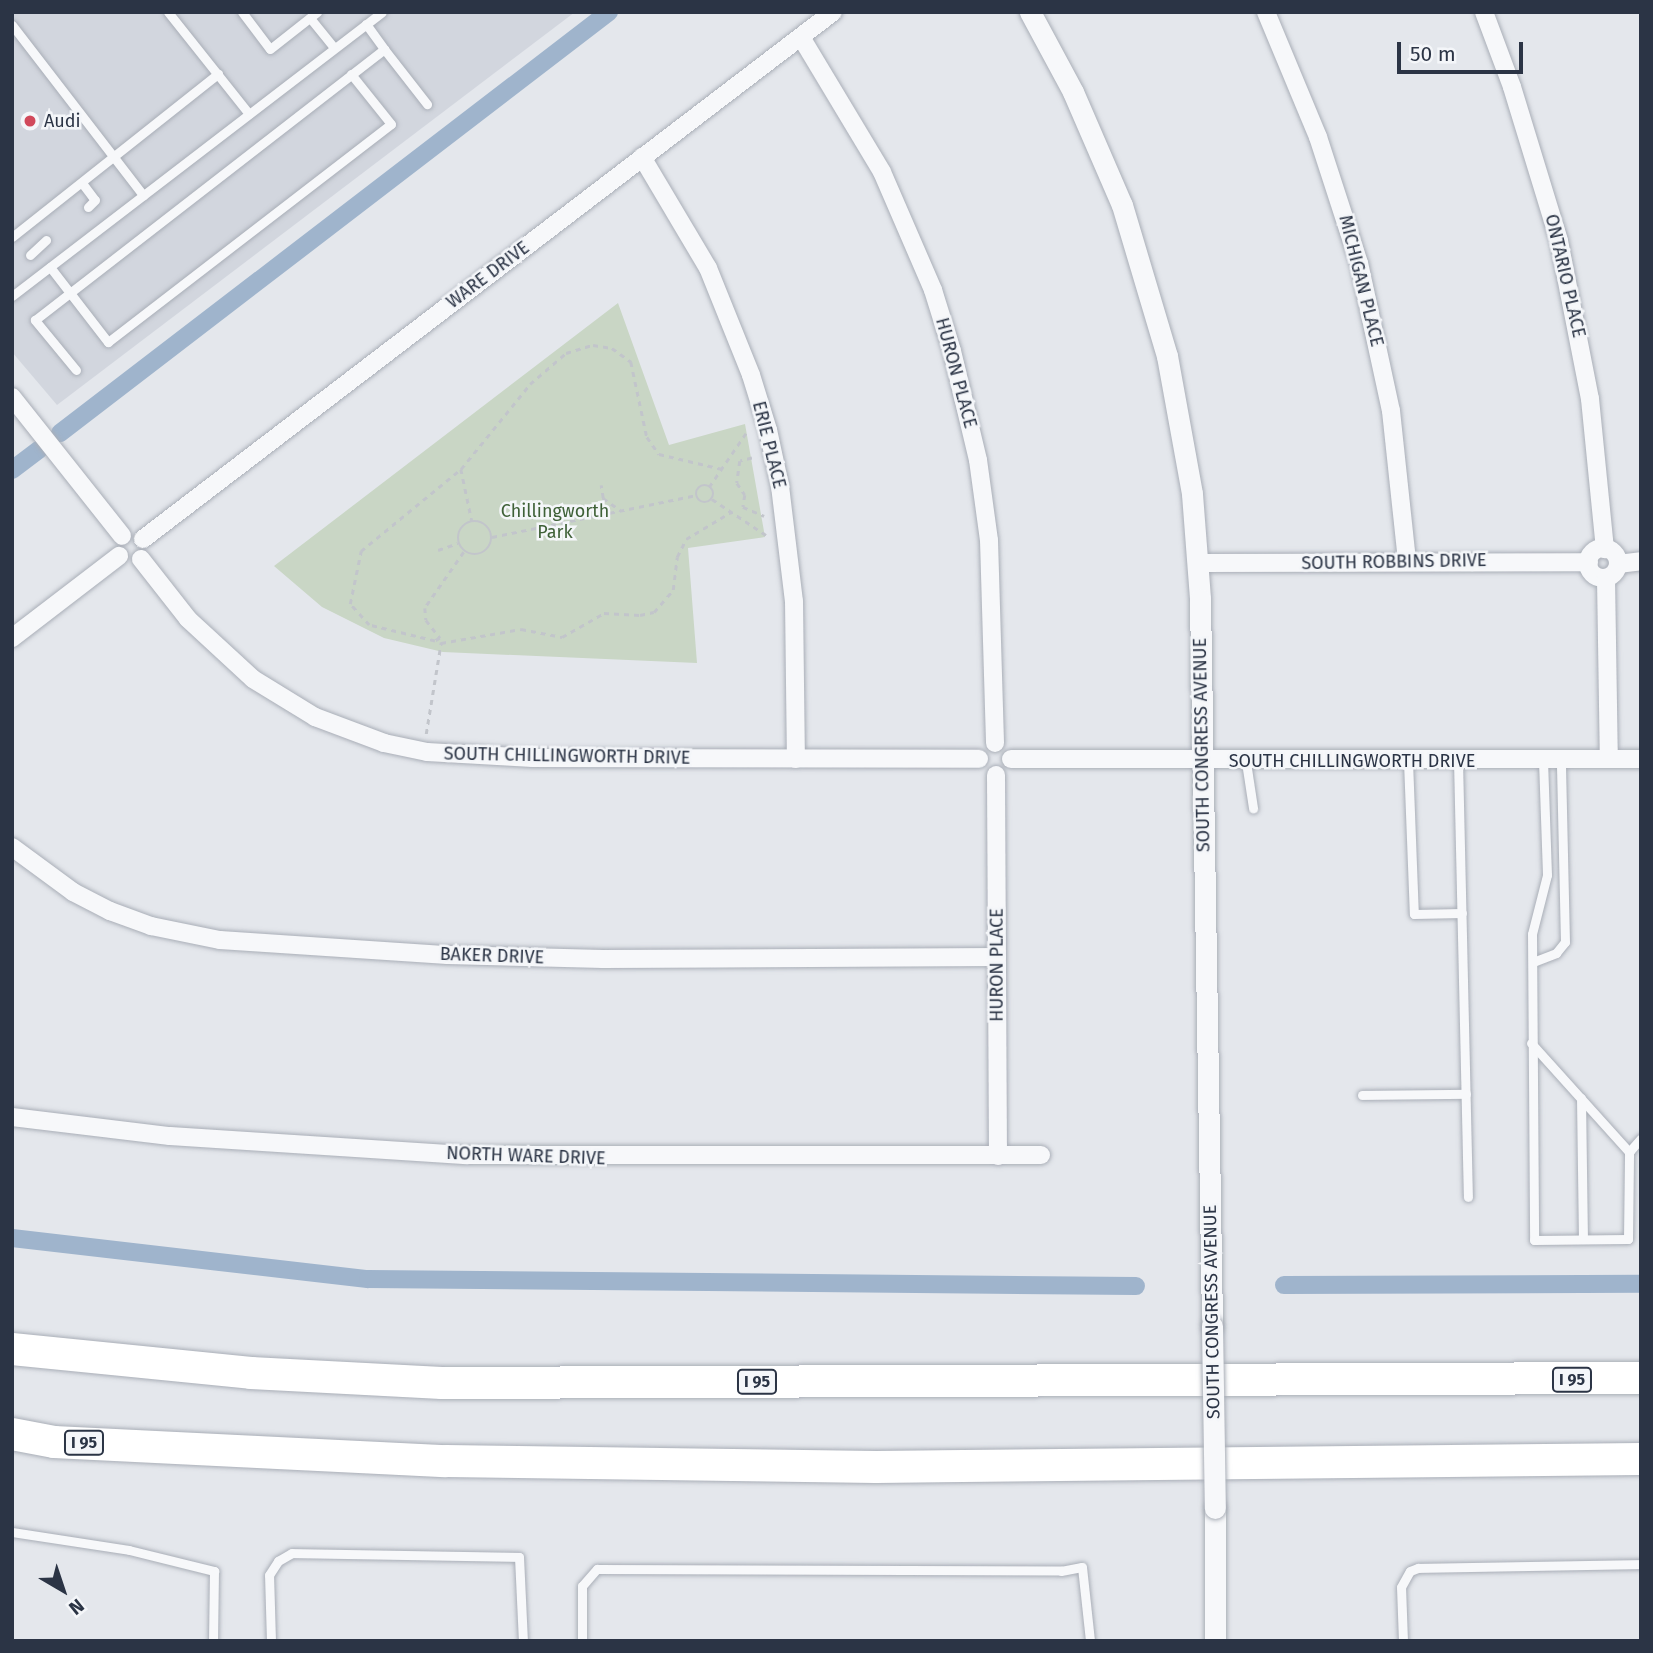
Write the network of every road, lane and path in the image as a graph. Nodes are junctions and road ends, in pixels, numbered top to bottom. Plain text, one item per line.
1 (168, 12) edge
2 (242, 12) edge
3 (382, 12) edge
4 (832, 12) edge
5 (1030, 12) edge
6 (1266, 12) edge
7 (1484, 12) edge
8 (314, 15) edge
9 (366, 24) junction
10 (12, 25) edge
11 (801, 37) junction
12 (334, 48) junction
13 (384, 49) junction
14 (351, 74) junction
15 (218, 75) junction
16 (427, 104) dead end
17 (249, 114) junction
18 (114, 157) junction
19 (642, 158) junction
20 (82, 183) junction
21 (143, 195) junction
22 (88, 207) dead end
23 (12, 237) edge
24 (46, 240) dead end
25 (30, 255) dead end
26 (50, 267) junction
27 (70, 293) junction
28 (12, 296) edge
29 (76, 370) dead end
30 (12, 397) edge
31 (746, 433) dead end
32 (751, 458) dead end
33 (461, 469) junction
34 (722, 469) junction
35 (601, 485) dead end
36 (709, 486) junction
37 (696, 495) junction
38 (603, 498) junction
39 (712, 499) junction
40 (621, 510) junction
41 (731, 512) junction
42 (593, 516) junction
43 (764, 516) dead end
44 (472, 521) junction
45 (766, 535) dead end
46 (122, 536) junction
47 (492, 537) junction
48 (143, 539) junction
49 (458, 543) junction
50 (1605, 549) junction
51 (438, 550) dead end
52 (464, 552) junction
53 (119, 556) junction
54 (141, 559) junction
55 (1407, 561) junction
56 (1641, 561) edge
57 (1589, 562) junction
58 (1198, 563) junction
59 (1618, 564) junction
60 (1606, 578) junction
61 (12, 638) edge
62 (440, 641) junction
63 (426, 734) dead end
64 (995, 743) junction
65 (796, 759) junction
66 (979, 759) junction
67 (1011, 759) junction
68 (1609, 759) junction
69 (1641, 759) edge
70 (1458, 760) junction
71 (1552, 760) junction
72 (1408, 761) junction
73 (1202, 762) junction
74 (1246, 762) junction
75 (996, 775) junction
76 (1254, 808) dead end
77 (12, 847) edge
78 (1462, 913) junction
79 (997, 957) junction
80 (1533, 962) junction
81 (1531, 1043) junction
82 (1466, 1094) junction
83 (1362, 1095) dead end
84 (1581, 1098) junction
85 (12, 1117) edge
86 (1641, 1138) edge
87 (1629, 1152) junction
88 (1041, 1155) dead end
89 (998, 1156) junction
90 (1468, 1197) dead end
91 (1583, 1240) junction
92 (12, 1349) edge
93 (1641, 1378) edge
94 (12, 1434) edge
95 (1641, 1460) edge
96 (12, 1532) edge
97 (1641, 1564) edge
98 (213, 1641) edge
99 (271, 1641) edge
100 (523, 1641) edge
101 (582, 1641) edge
102 (1090, 1641) edge
103 (1214, 1641) edge
104 (1403, 1641) edge

1 - 15 lane
2 - 8 lane
3 - 9 lane
4 - 11 street, WARE DRIVE
5 - 58 street, SOUTH CONGRESS AVENUE
6 - 55 street, MICHIGAN PLACE
7 - 50 street, ONTARIO PLACE
8 - 12 lane
9 - 12 lane
9 - 13 lane
10 - 18 lane
11 - 19 street, WARE DRIVE
11 - 64 street, HURON PLACE
12 - 17 lane
13 - 14 lane
13 - 16 lane
14 - 27 lane
14 - 27 lane
15 - 17 lane
15 - 18 lane
17 - 21 lane
18 - 20 lane
18 - 21 lane
19 - 48 street, WARE DRIVE
19 - 65 street, ERIE PLACE
20 - 22 lane
20 - 23 lane
21 - 26 lane
24 - 25 lane
26 - 27 lane
26 - 28 lane
27 - 29 lane
30 - 46 street
31 - 34 path
32 - 43 path
33 - 34 path
33 - 44 path
33 - 62 path
34 - 36 path
35 - 38 path
36 - 37 path
36 - 39 path
37 - 39 path
37 - 40 path
38 - 40 path
38 - 42 path
39 - 41 path
40 - 42 path
41 - 45 path
41 - 62 path
42 - 47 path
44 - 47 path
44 - 49 path
46 - 48 street
46 - 53 street
47 - 52 path
48 - 54 street
49 - 51 path
49 - 52 path
50 - 57 street
50 - 59 street
52 - 62 path
53 - 54 street
53 - 61 street
54 - 65 street, SOUTH CHILLINGWORTH DRIVE
55 - 57 street, SOUTH ROBBINS DRIVE
55 - 58 street, SOUTH ROBBINS DRIVE
56 - 59 street
57 - 60 street
58 - 73 street, SOUTH CONGRESS AVENUE
59 - 60 street
60 - 68 street
62 - 63 path
64 - 66 street
64 - 67 street
65 - 66 street, SOUTH CHILLINGWORTH DRIVE
66 - 75 street
67 - 73 street, SOUTH CHILLINGWORTH DRIVE
67 - 75 street
68 - 69 street, SOUTH CHILLINGWORTH DRIVE
68 - 71 street, SOUTH CHILLINGWORTH DRIVE
70 - 71 street, SOUTH CHILLINGWORTH DRIVE
70 - 72 street, SOUTH CHILLINGWORTH DRIVE
70 - 78 lane
71 - 80 lane
71 - 80 lane
72 - 74 street, SOUTH CHILLINGWORTH DRIVE
72 - 78 lane
73 - 74 street, SOUTH CHILLINGWORTH DRIVE
73 - 103 street, SOUTH CONGRESS AVENUE, bridge
74 - 76 lane
75 - 79 street, HURON PLACE
77 - 79 street, BAKER DRIVE
78 - 82 lane
79 - 89 street, HURON PLACE
80 - 81 lane
81 - 84 lane
81 - 91 lane
82 - 83 lane
82 - 90 lane
84 - 87 lane
84 - 91 lane
85 - 89 street, NORTH WARE DRIVE
86 - 87 lane
87 - 91 lane
88 - 89 street, NORTH WARE DRIVE
92 - 93 highway, I 95
94 - 95 highway, I 95
96 - 98 lane
97 - 104 lane
99 - 100 lane
101 - 102 lane

